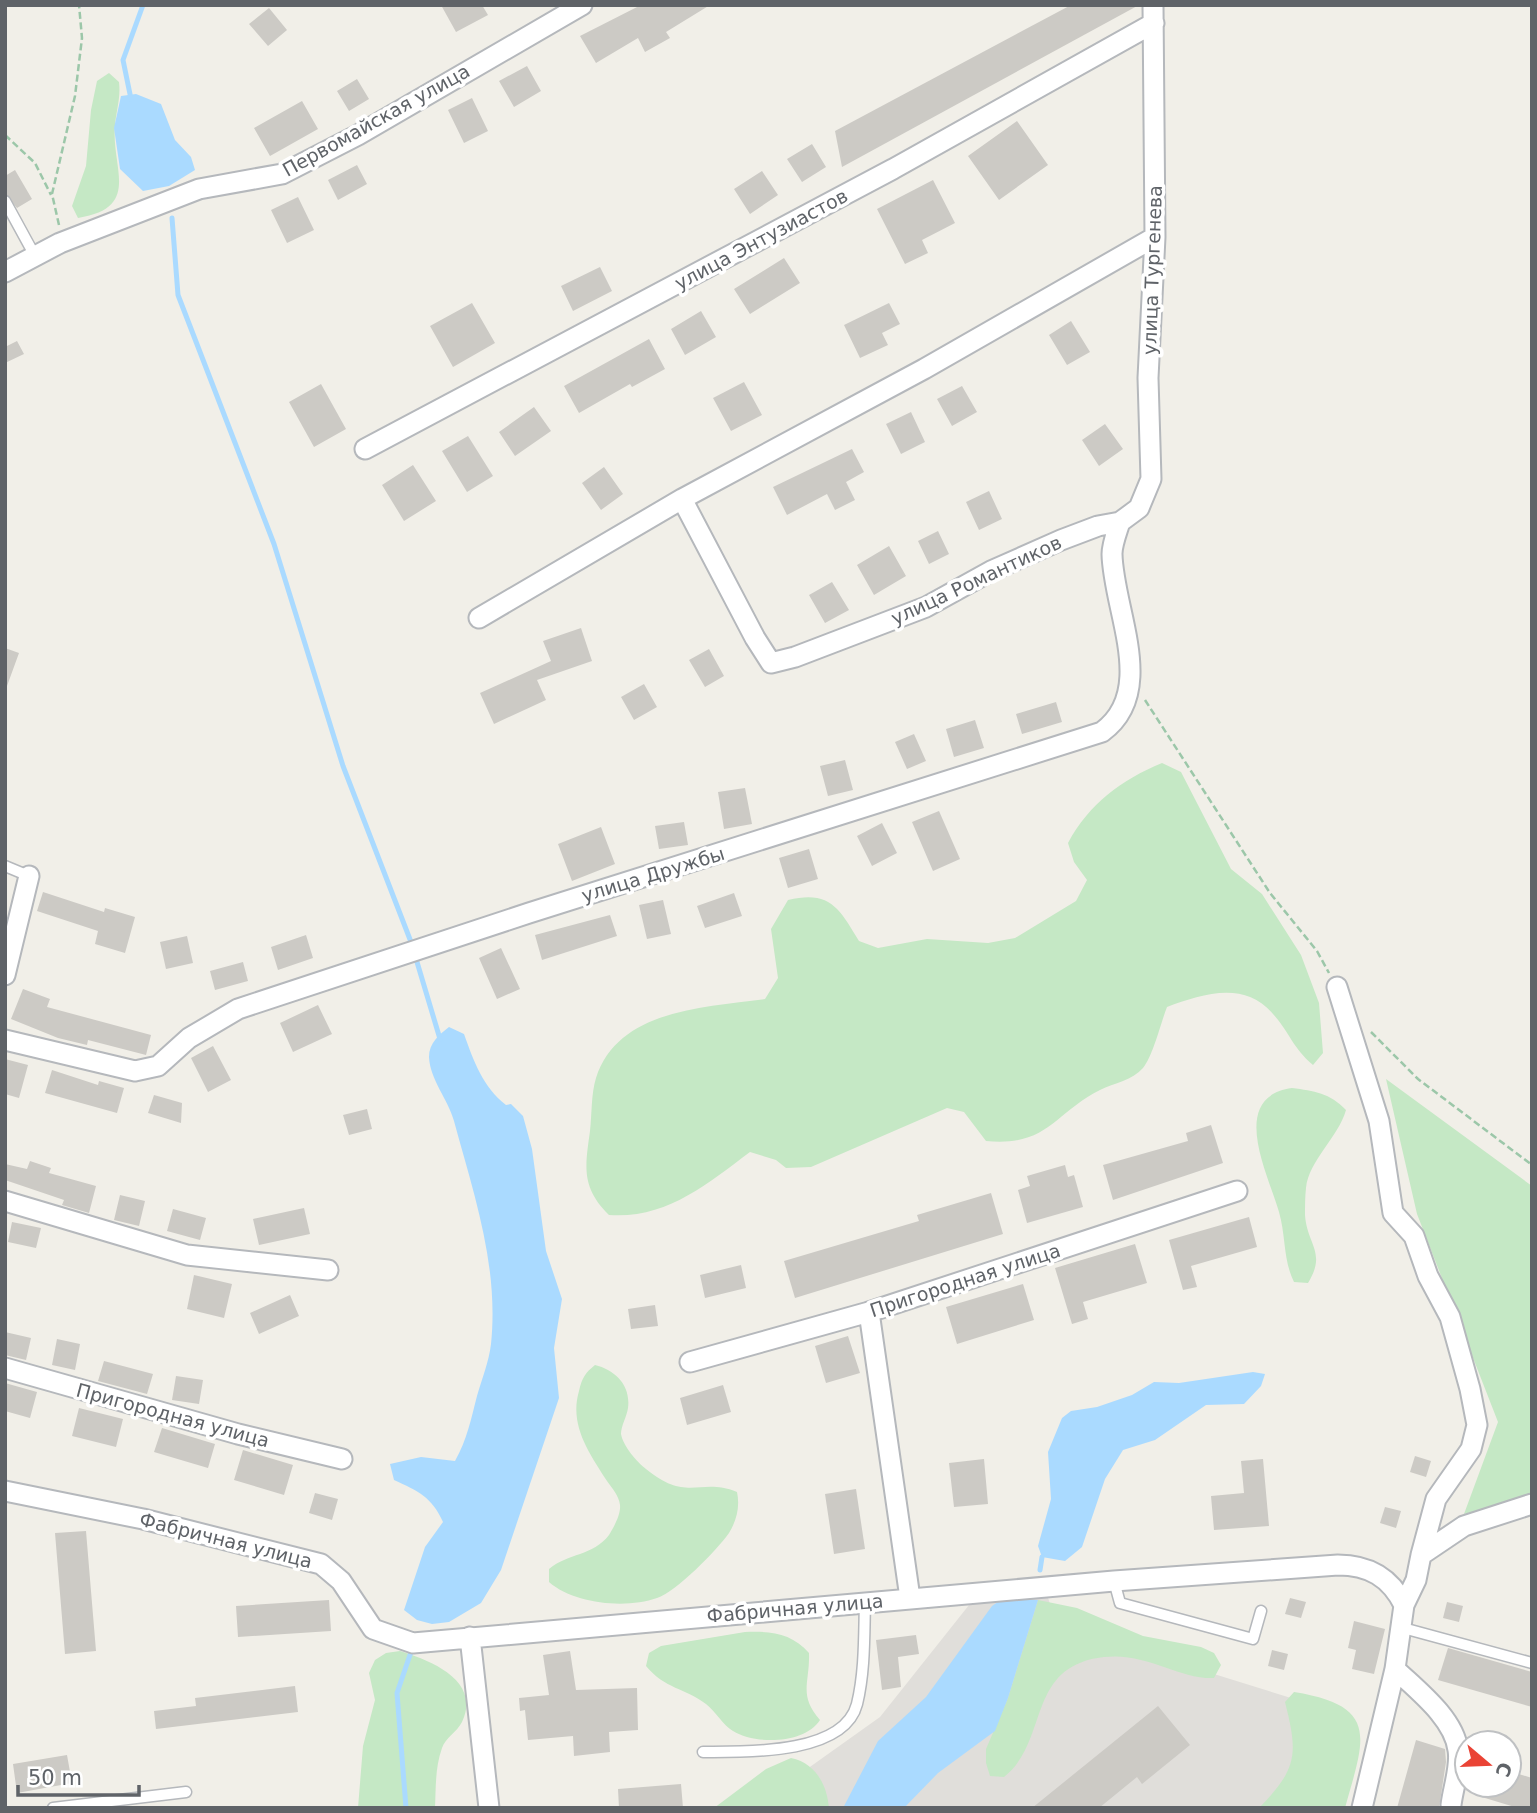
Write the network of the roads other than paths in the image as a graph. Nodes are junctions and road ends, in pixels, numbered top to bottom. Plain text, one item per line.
1 (582, 5) edge
2 (1154, 14) edge
3 (5, 201) edge
4 (1155, 237) junction
5 (35, 256) junction
6 (5, 272) edge
7 (365, 449) dead end
8 (682, 499) junction
9 (1120, 522) junction
10 (479, 618) dead end
11 (5, 866) edge
12 (29, 876) joint
13 (5, 975) edge
14 (1337, 987) road end
15 (5, 1040) edge
16 (1237, 1191) dead end
17 (5, 1201) edge
18 (328, 1270) dead end
19 (869, 1312) junction
20 (690, 1362) dead end
21 (5, 1368) edge
22 (342, 1459) dead end
23 (5, 1491) edge
24 (1532, 1504) edge
25 (1421, 1555) junction
26 (1114, 1581) junction
27 (911, 1598) junction
28 (865, 1602) junction
29 (1404, 1605) junction
30 (1262, 1611) dead end
31 (1404, 1628) junction
32 (470, 1637) junction
33 (1532, 1663) edge
34 (1395, 1669) junction
35 (703, 1752) dead end
36 (186, 1792) dead end
37 (1454, 1807) edge
38 (53, 1808) edge
39 (489, 1808) edge
40 (1362, 1808) edge

1 - 5 street, Первомайская улица
2 - 4 street, улица Тургенева
2 - 7 street, улица Энтузиастов
3 - 5 lane
4 - 8 street
4 - 9 street, улица Тургенева
5 - 6 street, Первомайская улица
8 - 9 street, улица Романтиков
8 - 10 street
9 - 15 street, улица Дружбы
11 - 12 lane
12 - 13 street
14 - 25 street
16 - 19 street, Пригородная улица
17 - 18 street
19 - 20 street, Пригородная улица
19 - 27 street
21 - 22 street, Пригородная улица
23 - 32 street, Фабричная улица
24 - 25 street
25 - 29 street
26 - 27 street, Фабричная улица
26 - 29 street, Фабричная улица
26 - 30 lane
27 - 28 street, Фабричная улица
28 - 32 street, Фабричная улица
28 - 35 lane
29 - 31 street
31 - 33 lane
31 - 34 street
32 - 39 street
34 - 37 street
34 - 40 street
36 - 38 lane

